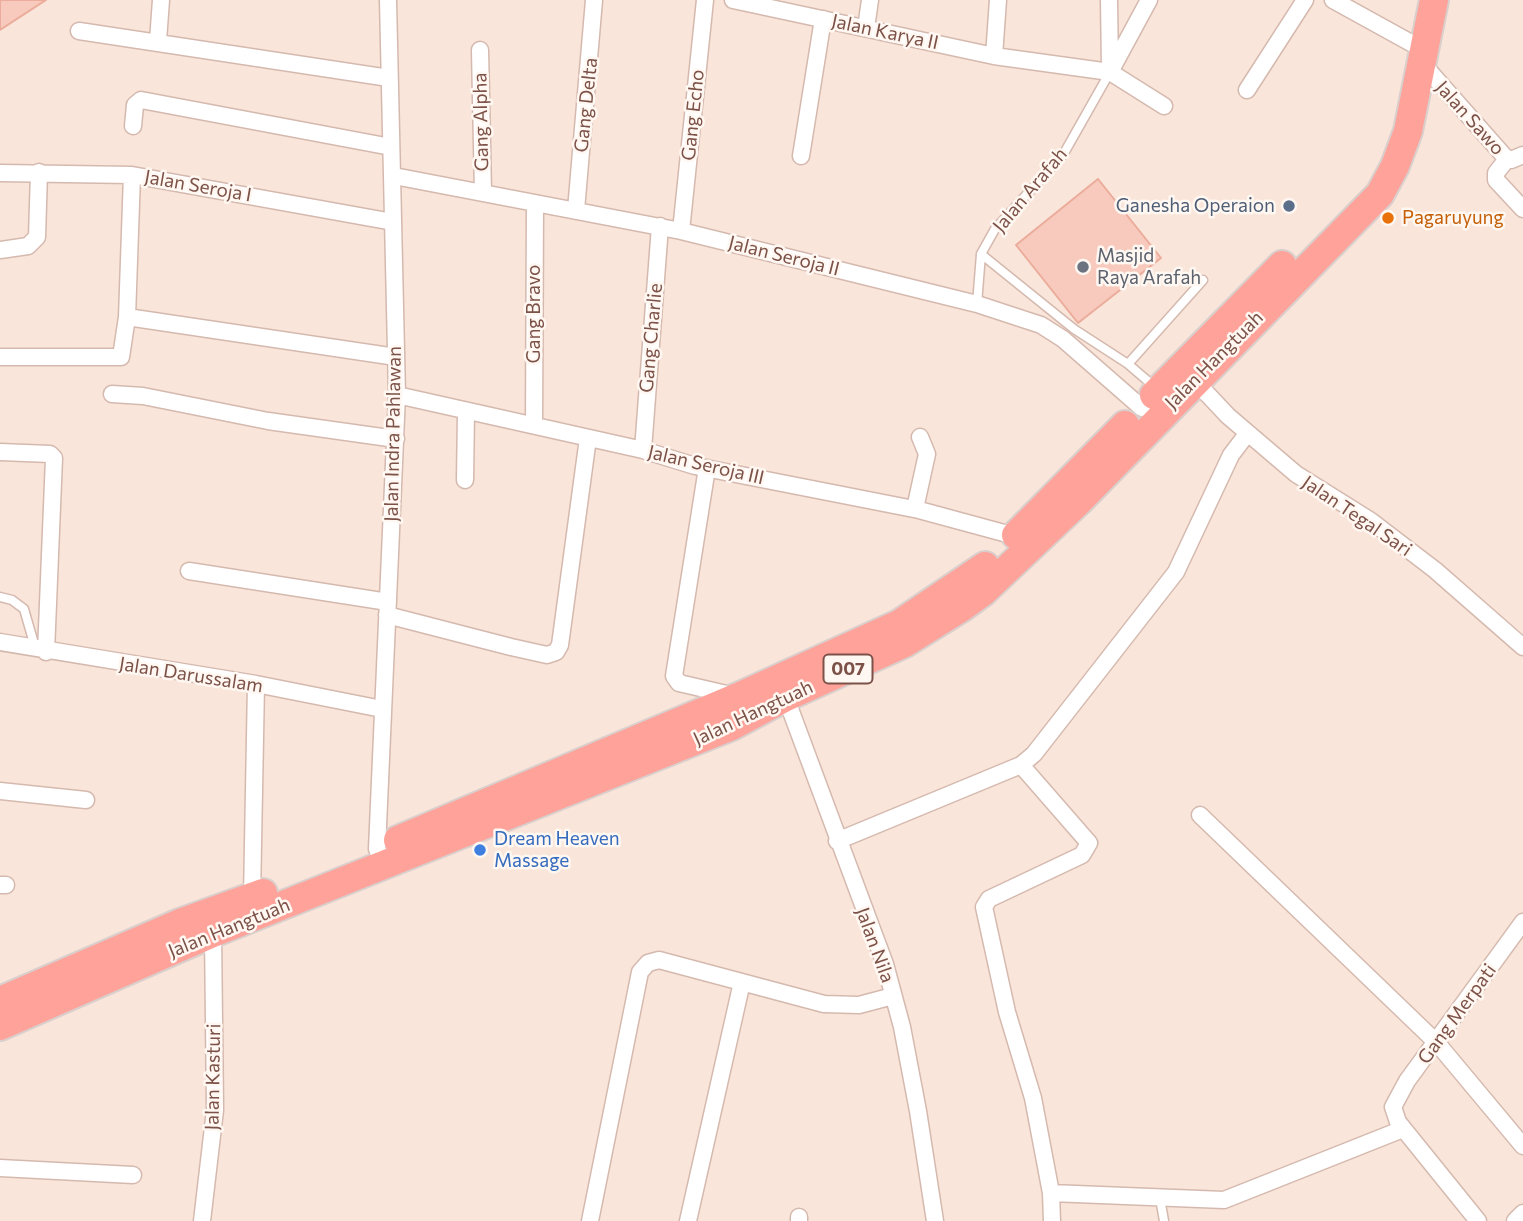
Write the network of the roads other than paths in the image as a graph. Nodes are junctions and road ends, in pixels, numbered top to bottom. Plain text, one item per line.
1 (161, 0) edge
2 (388, 0) edge
3 (594, 0) edge
4 (705, 0) edge
5 (733, 0) edge
6 (870, 0) edge
7 (998, 0) edge
8 (1109, 0) edge
9 (1149, 0) edge
10 (1305, 0) edge
11 (1333, 0) edge
12 (1416, 0) edge
13 (1434, 0) edge
14 (823, 19) junction
15 (866, 28) junction
16 (79, 31) dead end
17 (158, 41) junction
18 (480, 50) dead end
19 (1416, 53) junction
20 (994, 56) junction
21 (1110, 72) junction
22 (389, 78) junction
23 (1247, 90) dead end
24 (1164, 106) dead end
25 (132, 126) dead end
26 (391, 147) junction
27 (801, 156) dead end
28 (1515, 157) edge
29 (39, 172) junction
30 (0, 173) edge
31 (132, 175) junction
32 (394, 176) junction
33 (483, 193) junction
34 (535, 203) junction
35 (1523, 209) edge
36 (576, 210) junction
37 (393, 222) junction
38 (660, 226) junction
39 (681, 231) junction
40 (0, 250) edge
41 (981, 254) junction
42 (1203, 280) dead end
43 (977, 304) junction
44 (127, 317) junction
45 (0, 357) edge
46 (396, 357) junction
47 (1128, 363) junction
48 (1195, 381) junction
49 (112, 394) dead end
50 (397, 395) junction
51 (1150, 399) junction
52 (466, 412) junction
53 (534, 425) junction
54 (1247, 434) junction
55 (920, 437) dead end
56 (588, 438) junction
57 (396, 439) junction
58 (643, 450) junction
59 (0, 452) edge
60 (707, 468) junction
61 (465, 480) dead end
62 (1072, 493) junction
63 (919, 510) junction
64 (1015, 536) junction
65 (189, 570) dead end
66 (0, 597) edge
67 (387, 608) junction
68 (0, 642) edge
69 (1523, 647) edge
70 (41, 651) junction
71 (256, 684) junction
72 (782, 687) junction
73 (738, 697) junction
74 (382, 709) junction
75 (1021, 765) junction
76 (0, 791) edge
77 (86, 800) dead end
78 (1200, 815) dead end
79 (837, 841) junction
80 (380, 858) junction
81 (252, 897) junction
82 (1523, 922) edge
83 (213, 933) junction
84 (742, 982) junction
85 (893, 996) junction
86 (0, 1001) edge
87 (0, 1026) edge
88 (1437, 1043) junction
89 (1403, 1129) junction
90 (1523, 1146) edge
91 (0, 1168) edge
92 (133, 1175) dead end
93 (1051, 1193) junction
94 (1160, 1198) junction
95 (1523, 1213) edge
96 (202, 1221) edge
97 (590, 1221) edge
98 (688, 1221) edge
99 (935, 1221) edge
100 (1052, 1221) edge
101 (1164, 1221) edge
102 (1478, 1221) edge
103 (1515, 1221) edge

1 - 17 street
2 - 22 street, Jalan Indra Pahlawan
3 - 36 street, Gang Delta
4 - 39 street, Gang Echo
5 - 14 street, Jalan Karya II
6 - 15 street
7 - 20 street
8 - 21 street
9 - 21 street
10 - 23 street
11 - 19 street, Jalan Sawo
12 - 19 highway, Jalan Hangtuah / 007
13 - 19 highway, Jalan Hangtuah / 007
14 - 15 street, Jalan Karya II
14 - 27 street
15 - 20 street, Jalan Karya II
16 - 17 street
17 - 22 street
18 - 33 street, Gang Alpha
19 - 28 street, Jalan Sawo
19 - 48 highway, Jalan Hangtuah / 007
19 - 51 highway, Jalan Hangtuah / 007
20 - 21 street, Jalan Karya II
21 - 24 street
21 - 41 lane, Jalan Arafah
22 - 26 street, Jalan Indra Pahlawan
25 - 26 street
26 - 32 street, Jalan Indra Pahlawan
28 - 35 street
29 - 30 street, Jalan Seroja I
29 - 31 street, Jalan Seroja I
29 - 40 street
31 - 37 street, Jalan Seroja I
31 - 44 street
32 - 33 street, Jalan Seroja II
32 - 37 street, Jalan Indra Pahlawan
33 - 34 street, Jalan Seroja II
34 - 36 street, Jalan Seroja II
34 - 53 street, Gang Bravo
36 - 38 street, Jalan Seroja II
37 - 46 street, Jalan Indra Pahlawan
38 - 39 street, Jalan Seroja II
38 - 58 street, Gang Charlie
39 - 43 street, Jalan Seroja II
41 - 43 lane, Jalan Arafah
41 - 47 lane
42 - 47 lane
43 - 51 street, Jalan Seroja II
44 - 45 street
44 - 46 street
46 - 50 street, Jalan Indra Pahlawan
47 - 51 lane
48 - 54 street, Jalan Tegal Sari
48 - 62 highway, Jalan Hangtuah / 007
49 - 57 street
50 - 52 street, Jalan Seroja III
50 - 57 street, Jalan Indra Pahlawan
51 - 62 highway, Jalan Hangtuah / 007
52 - 53 street, Jalan Seroja III
52 - 61 street
53 - 56 street, Jalan Seroja III
54 - 69 street, Jalan Tegal Sari
54 - 75 street
55 - 63 street
56 - 58 street, Jalan Seroja III
56 - 67 street
57 - 67 street, Jalan Indra Pahlawan
58 - 60 street, Jalan Seroja III
59 - 70 street
60 - 63 street, Jalan Seroja III
60 - 73 street
62 - 64 highway, Jalan Hangtuah / 007
62 - 72 highway, Jalan Hangtuah / 007
63 - 64 street, Jalan Seroja III
64 - 72 highway, Jalan Hangtuah / 007
65 - 67 street
66 - 70 lane
67 - 74 street, Jalan Indra Pahlawan
68 - 70 street, Jalan Darussalam
70 - 71 street, Jalan Darussalam
71 - 74 street, Jalan Darussalam
71 - 81 street
72 - 73 highway, Jalan Hangtuah / 007
72 - 79 street, Jalan Nila
72 - 80 highway, Jalan Hangtuah / 007
73 - 80 highway, Jalan Hangtuah / 007
74 - 80 street, Jalan Indra Pahlawan
75 - 79 street
75 - 93 street
76 - 77 street
78 - 88 street
79 - 85 street, Jalan Nila
80 - 81 highway, Jalan Hangtuah / 007
80 - 83 highway, Jalan Hangtuah / 007
81 - 86 highway, Jalan Hangtuah / 007
82 - 88 street, Gang Merpati
83 - 87 highway, Jalan Hangtuah / 007
83 - 96 street, Jalan Kasturi
84 - 85 street
84 - 97 street
84 - 98 street
85 - 99 street, Jalan Nila
88 - 89 street, Gang Merpati
88 - 90 street
89 - 94 street
89 - 102 street
91 - 92 street
93 - 94 street
93 - 100 street
94 - 101 lane
95 - 103 street

